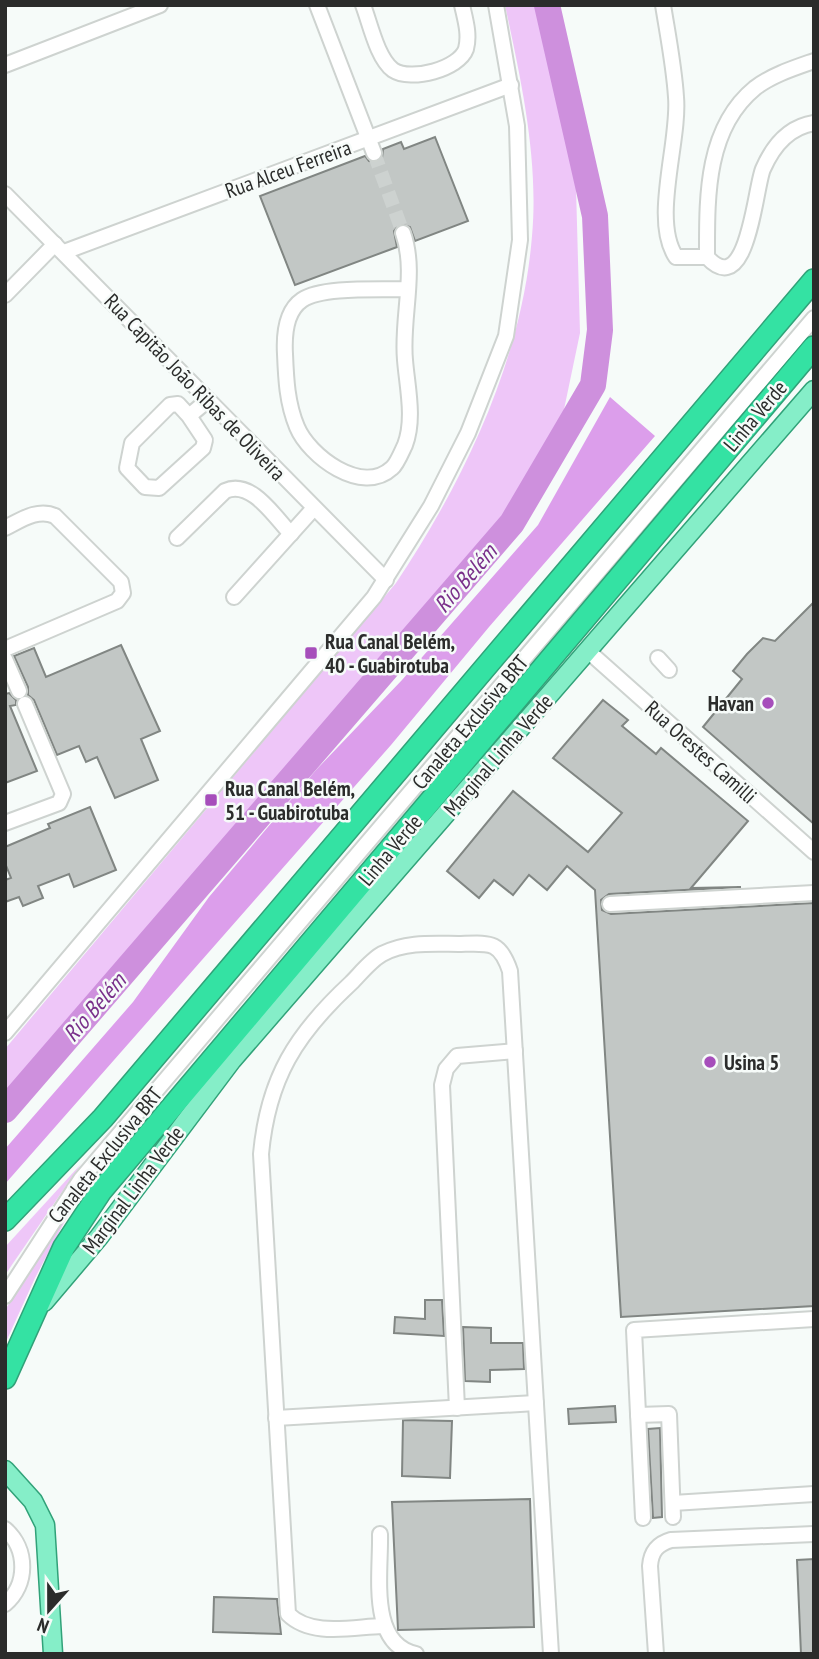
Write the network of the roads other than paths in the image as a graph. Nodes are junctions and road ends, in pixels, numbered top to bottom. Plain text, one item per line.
1 (160, 5) edge
2 (317, 5) edge
3 (363, 5) edge
4 (462, 5) edge
5 (496, 5) edge
6 (663, 5) edge
7 (814, 61) edge
8 (5, 65) edge
9 (511, 85) junction
10 (814, 123) edge
11 (371, 146) junction
12 (5, 194) edge
13 (403, 233) tunnel mouth
14 (59, 248) junction
15 (707, 257) junction
16 (814, 280) edge
17 (407, 289) junction
18 (5, 295) edge
19 (814, 318) edge
20 (814, 347) edge
21 (814, 390) edge
22 (208, 400) junction
23 (189, 416) junction
24 (314, 508) junction
25 (5, 528) edge
26 (291, 534) junction
27 (177, 538) dead end
28 (386, 580) junction
29 (234, 597) dead end
30 (5, 649) edge
31 (588, 651) junction
32 (658, 658) dead end
33 (5, 659) edge
34 (669, 670) dead end
35 (5, 823) edge
36 (814, 852) edge
37 (814, 893) edge
38 (610, 904) dead end
39 (5, 1033) edge
40 (515, 1051) junction
41 (5, 1220) edge
42 (5, 1296) edge
43 (814, 1319) edge
44 (29, 1321) junction
45 (5, 1378) edge
46 (536, 1403) junction
47 (457, 1408) junction
48 (638, 1415) junction
49 (276, 1418) junction
50 (5, 1470) edge
51 (814, 1494) edge
52 (643, 1518) dead end
53 (5, 1529) edge
54 (380, 1534) dead end
55 (814, 1534) edge
56 (5, 1604) edge
57 (382, 1626) junction
58 (53, 1654) edge
59 (416, 1654) edge
60 (551, 1654) edge
61 (656, 1654) edge

1 - 8 street
2 - 11 street
3 - 4 street
5 - 9 street
6 - 15 street
7 - 15 street
9 - 11 street, Rua Alceu Ferreira
9 - 28 street
10 - 15 street
11 - 14 street, Rua Alceu Ferreira
12 - 14 street, Rua Capitão João Ribas de Oliveira
13 - 17 street
14 - 18 street, Rua Alceu Ferreira
14 - 22 street, Rua Capitão João Ribas de Oliveira
16 - 41 highway, Linha Verde
17 - 17 street
19 - 42 street, Canaleta Exclusiva BRT
20 - 44 highway, Linha Verde
21 - 31 main road, Marginal Linha Verde
22 - 23 street
22 - 24 street, Rua Capitão João Ribas de Oliveira
23 - 23 street
24 - 26 street
24 - 28 street, Rua Capitão João Ribas de Oliveira
25 - 30 street
26 - 27 street
26 - 29 street
28 - 39 street
31 - 36 street, Rua Orestes Camilli
31 - 44 main road, Marginal Linha Verde
32 - 34 street
33 - 35 street
37 - 38 street
40 - 46 street
40 - 47 street
40 - 49 street
43 - 48 street
44 - 45 highway, Linha Verde
46 - 47 street
46 - 60 street
47 - 49 street
48 - 51 street
48 - 52 street
49 - 57 street
50 - 58 main road
53 - 56 street
54 - 57 street
55 - 61 street
57 - 59 street

